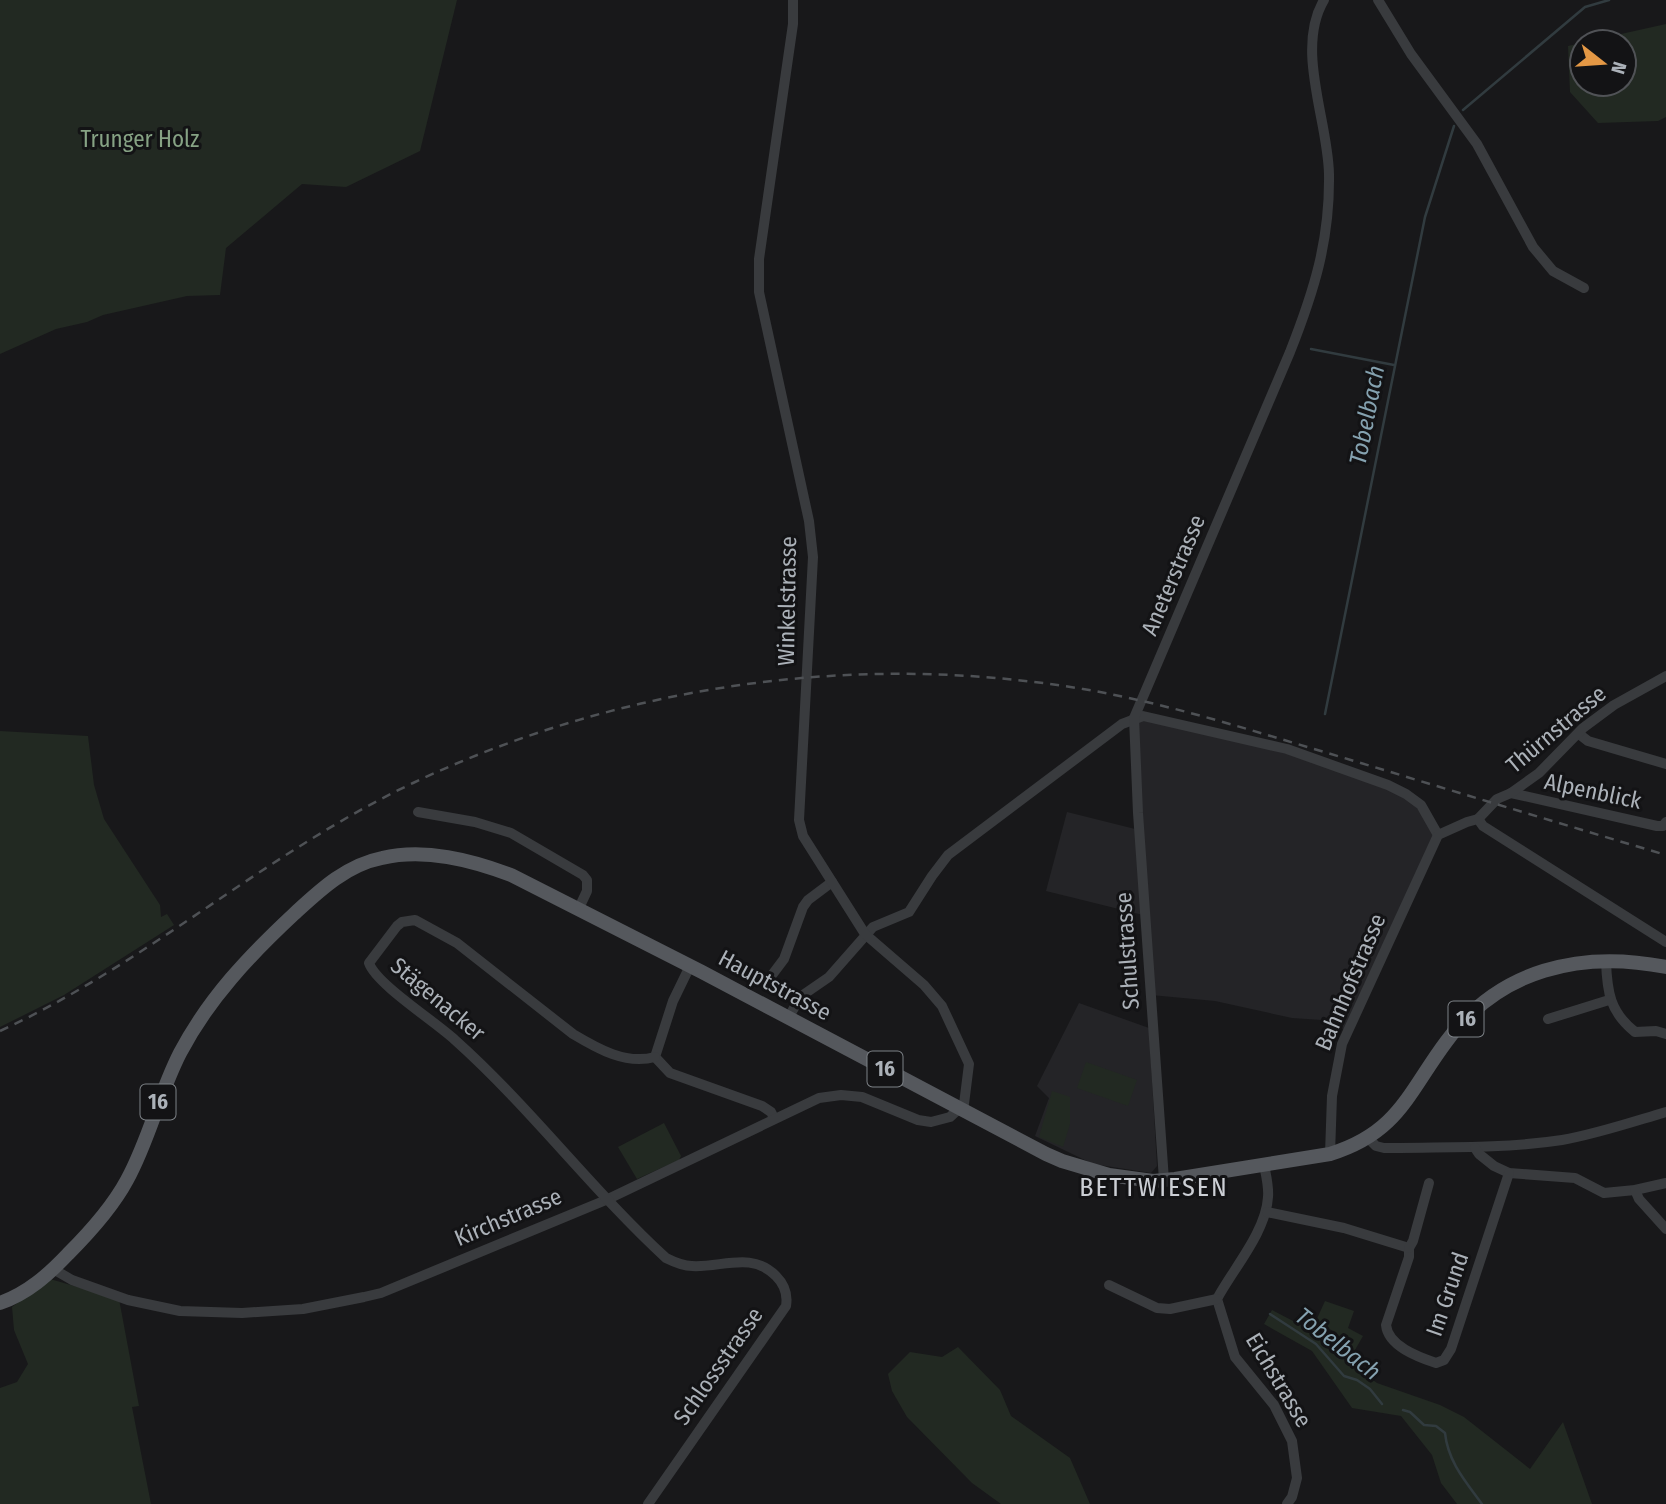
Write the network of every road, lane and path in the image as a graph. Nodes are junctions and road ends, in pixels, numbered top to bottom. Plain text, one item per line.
1 (793, 0) edge
2 (1324, 0) edge
3 (1378, 0) edge
4 (1584, 288) dead end
5 (1666, 676) edge
6 (1133, 718) junction
7 (1579, 734) junction
8 (1666, 764) edge
9 (1511, 793) junction
10 (418, 812) dead end
11 (1478, 819) junction
12 (1666, 822) edge
13 (1438, 835) junction
14 (832, 883) junction
15 (579, 908) junction
16 (865, 934) junction
17 (1666, 942) edge
18 (1606, 961) junction
19 (690, 966) junction
20 (1666, 967) edge
21 (743, 968) dead end
22 (1609, 1000) junction
23 (789, 1017) junction
24 (1548, 1019) dead end
25 (1666, 1034) edge
26 (655, 1057) junction
27 (960, 1108) junction
28 (1666, 1112) edge
29 (774, 1118) junction
30 (1368, 1138) junction
31 (1475, 1148) junction
32 (1330, 1154) junction
33 (1264, 1165) junction
34 (1509, 1173) junction
35 (1164, 1180) junction
36 (1429, 1183) dead end
37 (1666, 1183) edge
38 (1635, 1190) junction
39 (606, 1200) junction
40 (1266, 1212) junction
41 (1666, 1229) edge
42 (1409, 1248) junction
43 (53, 1269) junction
44 (1109, 1285) dead end
45 (1217, 1299) junction
46 (0, 1303) edge
47 (648, 1504) edge
48 (1287, 1504) edge

1 - 14 street, Winkelstrasse
2 - 6 street, Aneterstrasse
3 - 4 street
5 - 7 street, Thürnstrasse
6 - 13 street
6 - 16 street
6 - 35 street, Schulstrasse
7 - 8 street, Alpenblick
7 - 9 street, Thürnstrasse
9 - 11 street, Thürnstrasse
9 - 12 street, Alpenblick
10 - 15 street
11 - 13 street
11 - 17 street
13 - 32 street, Bahnhofstrasse
14 - 16 street, Winkelstrasse
14 - 21 street
15 - 19 main road, Hauptstrasse / 16
15 - 43 main road, Hauptstrasse / 16
16 - 23 street
16 - 27 street, Winkelstrasse
18 - 20 main road, Hauptstrasse / 16
18 - 22 street
18 - 30 main road, Hauptstrasse / 16
19 - 23 main road, Hauptstrasse / 16
19 - 26 street
22 - 24 street
22 - 25 street
23 - 27 main road, Hauptstrasse / 16
26 - 29 street
26 - 39 street, Stägenacker
27 - 29 street, Kirchstrasse
27 - 35 main road, Hauptstrasse / 16
28 - 31 street
29 - 39 street, Kirchstrasse
30 - 31 street
30 - 32 main road, Hauptstrasse / 16
31 - 34 street
32 - 33 main road, Hauptstrasse / 16
33 - 35 main road, Hauptstrasse / 16
33 - 40 street
34 - 38 street
34 - 42 street, Im Grund
36 - 42 street, Im Grund
37 - 38 street
38 - 41 street
39 - 43 street, Kirchstrasse
39 - 47 street, Schlossstrasse
40 - 42 street
40 - 45 street
43 - 46 main road, Hauptstrasse / 16
44 - 45 street
45 - 48 street, Eichstrasse

